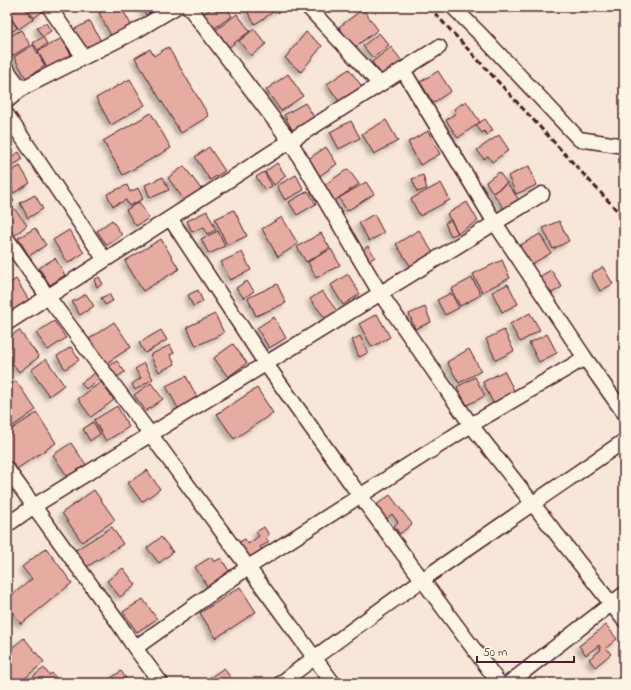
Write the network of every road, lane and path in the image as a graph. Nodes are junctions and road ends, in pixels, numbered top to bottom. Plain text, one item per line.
1 (50, 7) edge
2 (176, 7) edge
3 (189, 7) edge
4 (308, 7) edge
5 (453, 7) edge
6 (439, 47) dead end
7 (83, 56) junction
8 (7, 70) edge
9 (403, 70) junction
10 (380, 84) junction
11 (21, 89) junction
12 (7, 101) edge
13 (7, 115) edge
14 (290, 141) junction
15 (624, 146) edge
16 (542, 194) dead end
17 (170, 218) junction
18 (495, 222) junction
19 (7, 239) edge
20 (105, 260) junction
21 (380, 293) junction
22 (48, 297) junction
23 (7, 323) edge
24 (585, 358) junction
25 (266, 364) junction
26 (624, 413) edge
27 (471, 425) junction
28 (151, 435) junction
29 (624, 442) edge
30 (7, 469) edge
31 (360, 496) junction
32 (533, 504) junction
33 (34, 506) junction
34 (7, 525) edge
35 (247, 568) junction
36 (423, 580) junction
37 (624, 594) edge
38 (612, 604) junction
39 (624, 620) edge
40 (135, 648) junction
41 (314, 658) junction
42 (161, 683) edge
43 (281, 683) edge
44 (333, 683) edge
45 (499, 683) edge
46 (509, 683) edge

1 - 7 street
2 - 7 street
3 - 14 street
4 - 10 street
5 - 15 street
6 - 9 street
7 - 11 street
8 - 11 street
9 - 10 street
9 - 18 street
10 - 14 street
11 - 12 street
13 - 20 street
14 - 17 street
14 - 21 street
16 - 18 street
17 - 20 street
17 - 25 street
18 - 21 street
18 - 24 street
19 - 22 street
20 - 22 street
21 - 25 street
21 - 27 street
22 - 23 street
22 - 28 street
24 - 26 street
24 - 27 street
25 - 28 street
25 - 31 street
27 - 31 street
27 - 32 street
28 - 33 street
28 - 35 street
29 - 32 street
30 - 33 street
31 - 35 street
31 - 36 street
32 - 36 street
32 - 38 street
33 - 34 street
33 - 40 street
35 - 40 street
35 - 41 street
36 - 41 street
36 - 45 street
37 - 38 street
38 - 39 street
38 - 46 street
40 - 42 street
41 - 43 street
41 - 44 street

